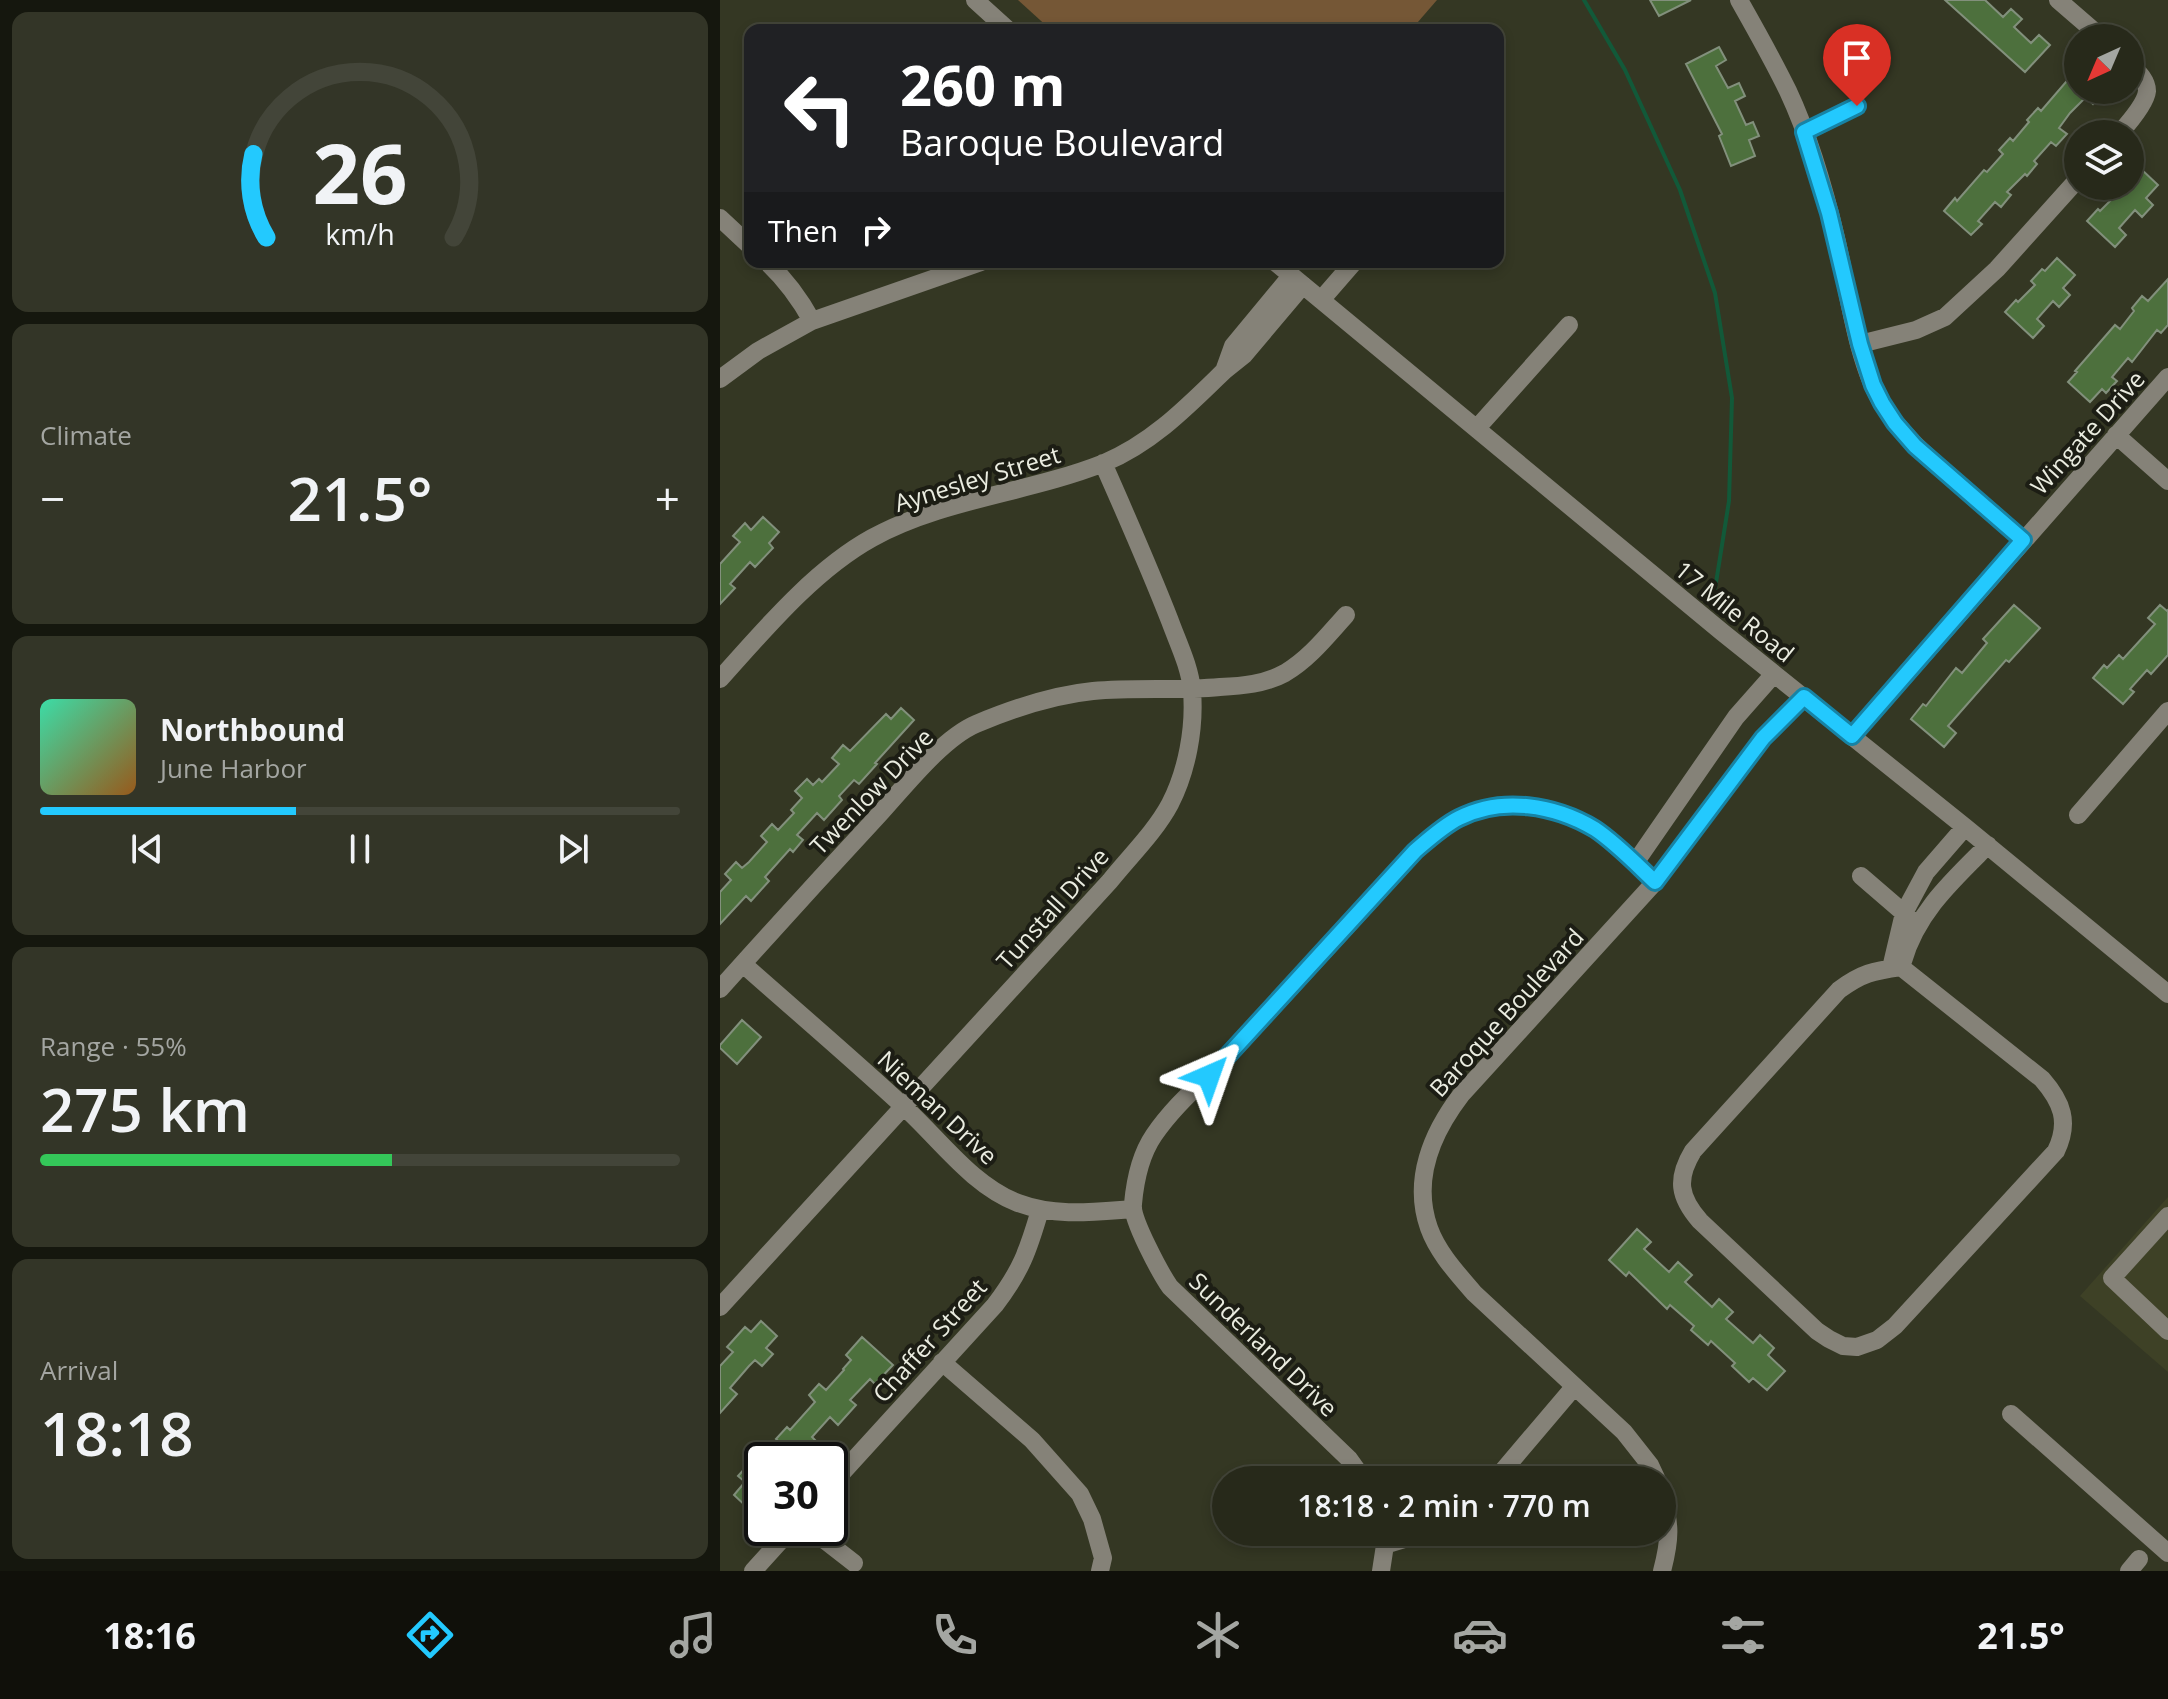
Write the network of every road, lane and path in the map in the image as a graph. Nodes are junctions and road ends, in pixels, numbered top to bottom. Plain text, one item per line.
1 (975, 0) edge
2 (1739, 0) edge
3 (2058, 0) edge
4 (1001, 24) edge
5 (2086, 24) edge
6 (1857, 106) dead end
7 (1804, 132) junction
8 (2064, 195) edge
9 (720, 218) edge
10 (744, 240) edge
11 (774, 268) edge
12 (964, 268) edge
13 (1282, 268) edge
14 (1349, 268) edge
15 (1297, 280) junction
16 (1321, 300) junction
17 (812, 321) junction
18 (1569, 325) dead end
19 (1860, 344) junction
20 (2168, 377) edge
21 (720, 379) edge
22 (1477, 428) junction
23 (2116, 435) junction
24 (1103, 463) junction
25 (2168, 481) edge
26 (2023, 540) junction
27 (1346, 615) dead end
28 (1774, 674) junction
29 (720, 679) edge
30 (1192, 690) junction
31 (1804, 697) junction
32 (2168, 711) edge
33 (1852, 736) junction
34 (2078, 815) dead end
35 (1965, 827) junction
36 (1988, 845) junction
37 (1635, 863) junction
38 (1861, 876) dead end
39 (1655, 882) junction
40 (1911, 919) junction
41 (743, 964) junction
42 (1896, 968) junction
43 (720, 989) edge
44 (2168, 994) edge
45 (904, 1106) junction
46 (1132, 1209) junction
47 (1040, 1210) junction
48 (2168, 1216) edge
49 (720, 1307) edge
50 (2168, 1331) edge
51 (942, 1362) junction
52 (1574, 1387) junction
53 (2011, 1414) dead end
54 (848, 1466) edge
55 (1354, 1466) edge
56 (1507, 1466) edge
57 (1650, 1466) edge
58 (776, 1546) edge
59 (832, 1546) edge
60 (1383, 1546) edge
61 (1667, 1546) edge
62 (2168, 1553) edge
63 (854, 1563) dead end
64 (753, 1571) edge
65 (1100, 1571) edge
66 (1381, 1571) edge
67 (1662, 1571) edge

1 - 4 street
2 - 7 street
3 - 5 street
6 - 7 street
7 - 19 street
8 - 19 street
9 - 10 street
11 - 17 street
12 - 17 street
13 - 15 street, 17 Mile Road
14 - 16 street
15 - 16 street, 17 Mile Road
15 - 24 street, Aynesley Street
16 - 22 street, 17 Mile Road
17 - 21 street
18 - 22 street
19 - 26 street
20 - 23 street, Wingate Drive
22 - 28 street, 17 Mile Road
23 - 25 street
23 - 26 street, Wingate Drive
24 - 29 street, Aynesley Street
24 - 30 street, Tunstall Drive
26 - 33 street, Wingate Drive
27 - 30 street, Twenlow Drive
28 - 31 street, 17 Mile Road
28 - 37 street
30 - 41 street, Twenlow Drive
30 - 45 street, Tunstall Drive
31 - 33 street, 17 Mile Road
31 - 39 street, Baroque Boulevard
32 - 34 street
33 - 35 street, 17 Mile Road
35 - 36 street, 17 Mile Road
35 - 40 street
36 - 40 street
36 - 44 street, 17 Mile Road
37 - 39 street
37 - 46 street
38 - 40 street
39 - 52 street, Baroque Boulevard
40 - 42 street
41 - 43 street, Twenlow Drive
41 - 45 street, Nieman Drive
42 - 42 street
45 - 47 street, Nieman Drive
45 - 49 street, Tunstall Drive
46 - 47 street, Nieman Drive
46 - 55 street, Sunderland Drive
47 - 51 street, Chaffer Street
48 - 50 street
51 - 54 street, Chaffer Street
51 - 65 street
52 - 56 street
52 - 57 street, Baroque Boulevard
53 - 62 street
58 - 64 street
59 - 63 street
60 - 66 street
61 - 67 street

